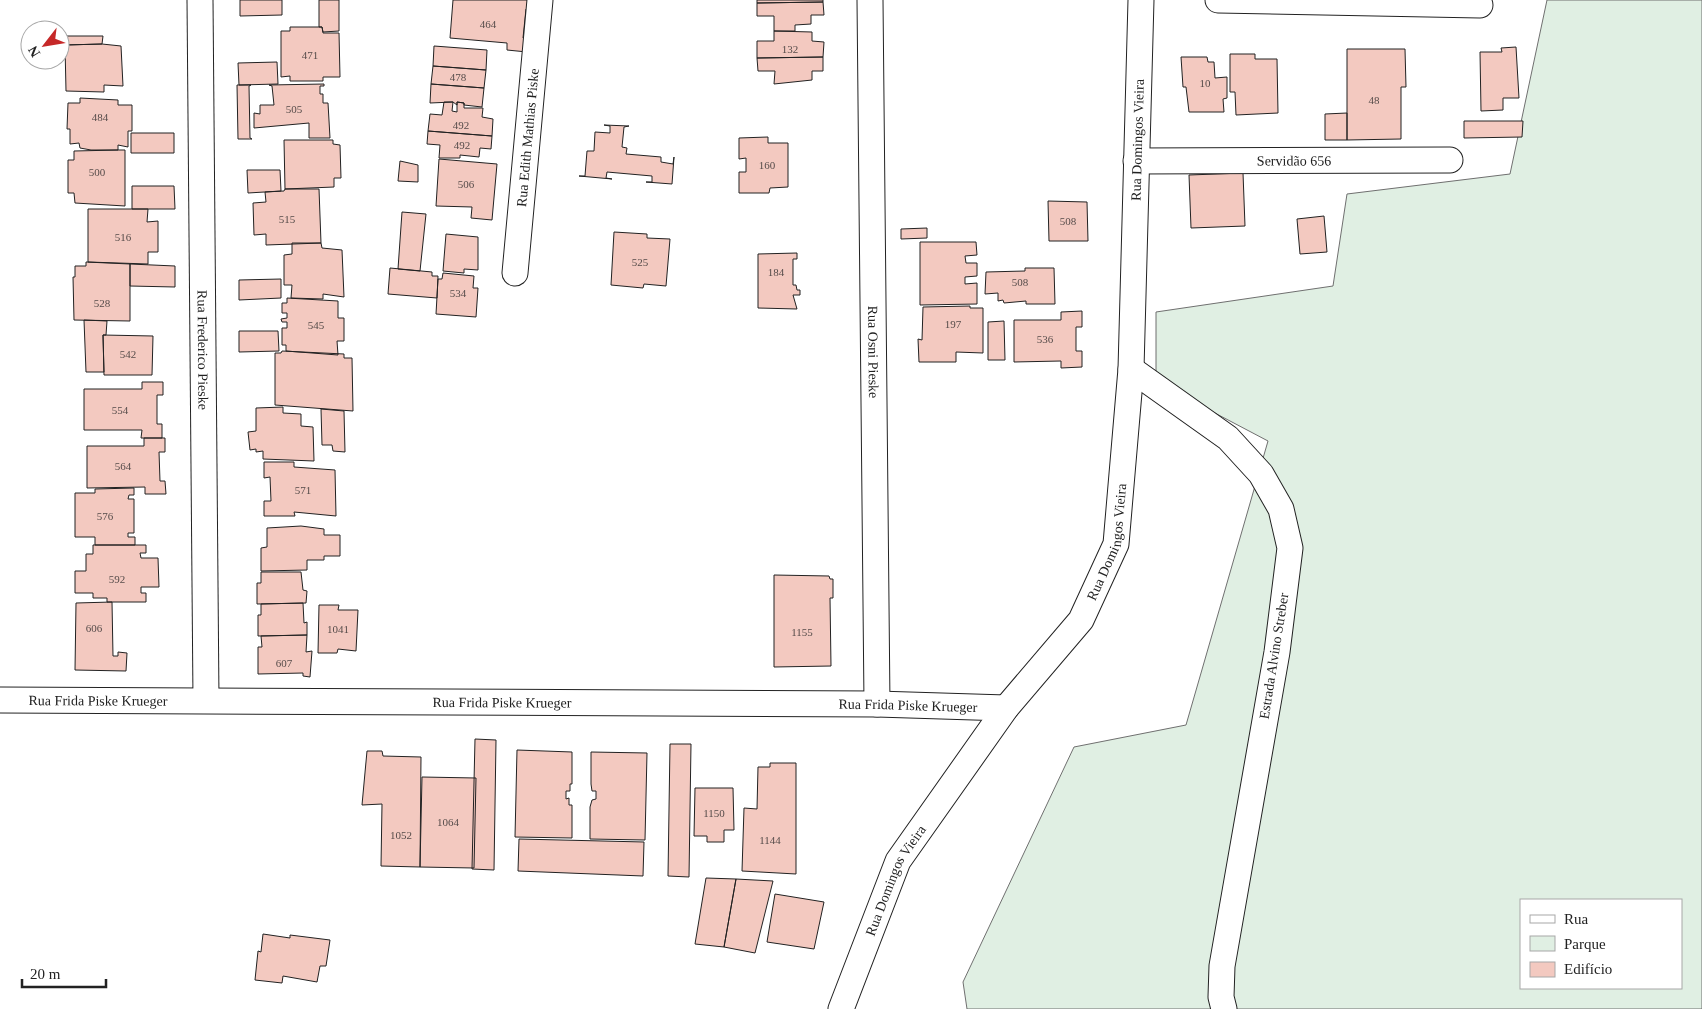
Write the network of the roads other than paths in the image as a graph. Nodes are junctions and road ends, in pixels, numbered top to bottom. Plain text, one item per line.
1 (200, 0) edge
2 (540, 0) edge
3 (870, 0) edge
4 (1141, 0) edge
5 (1218, 0) edge
6 (1480, 5) dead end
7 (1450, 160) dead end
8 (1136, 162) junction
9 (515, 274) dead end
10 (1131, 369) junction
11 (0, 700) edge
12 (206, 700) junction
13 (877, 704) junction
14 (1006, 708) junction
15 (842, 1009) edge
16 (1224, 1009) edge

1 - 12 street, Rua Frederico Pieske
2 - 9 street, Rua Edith Mathias Piske
3 - 13 street, Rua Osni Pieske
4 - 8 street, Rua Domingos Vieira
5 - 6 street
7 - 8 street, Servidão 656
8 - 10 street, Rua Domingos Vieira
10 - 14 street, Rua Domingos Vieira
10 - 16 street, Estrada Alvino Streber
11 - 12 street, Rua Frida Piske Krueger
12 - 13 street, Rua Frida Piske Krueger
13 - 14 street, Rua Frida Piske Krueger
14 - 15 street, Rua Domingos Vieira

